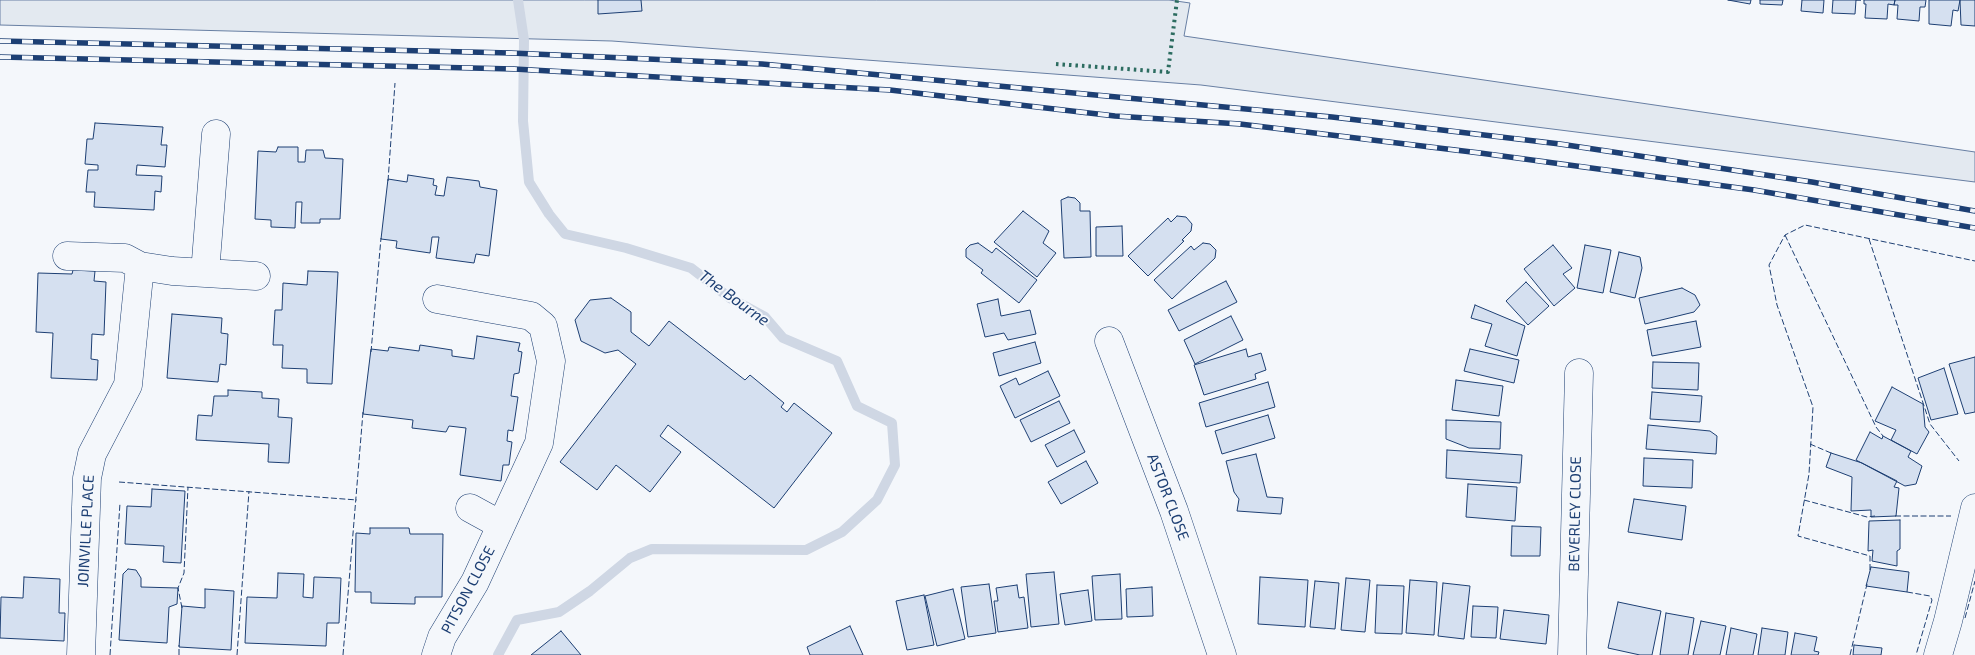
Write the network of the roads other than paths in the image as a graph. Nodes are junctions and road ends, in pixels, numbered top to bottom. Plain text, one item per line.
1 (216, 134) dead end
2 (67, 256) dead end
3 (140, 266) junction
4 (205, 273) junction
5 (256, 276) dead end
6 (437, 299) dead end
7 (1108, 341) dead end
8 (1579, 373) dead end
9 (470, 508) dead end
10 (1975, 508) edge
11 (501, 525) junction
12 (81, 655) edge
13 (436, 655) edge
14 (1222, 655) edge
15 (1572, 655) edge
16 (1938, 655) edge

1 - 4 street
2 - 3 street
3 - 4 street
3 - 12 street, JOINVILLE PLACE
4 - 5 street
6 - 11 street, PITSON CLOSE
7 - 14 street, ASTOR CLOSE
8 - 15 street, BEVERLEY CLOSE
9 - 11 street
10 - 16 street
11 - 13 street, PITSON CLOSE

